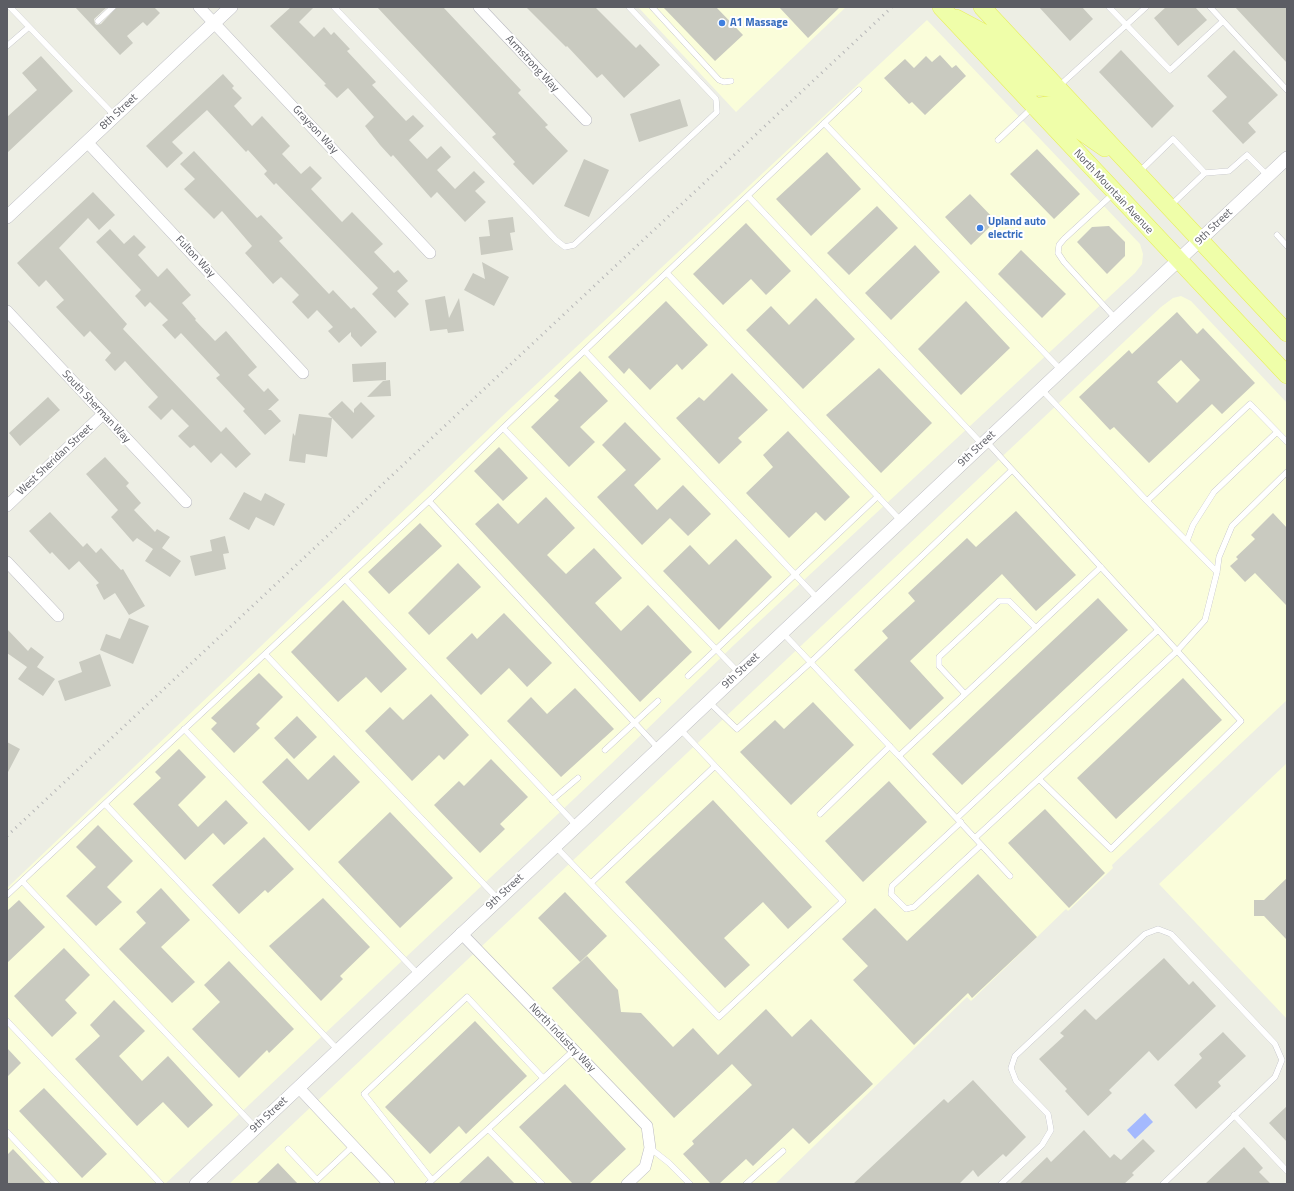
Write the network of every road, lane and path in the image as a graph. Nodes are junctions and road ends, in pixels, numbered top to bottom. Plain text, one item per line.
1 (10, 7) edge
2 (113, 7) edge
3 (199, 7) edge
4 (231, 7) edge
5 (334, 7) edge
6 (479, 7) edge
7 (629, 7) edge
8 (652, 7) edge
9 (982, 7) edge
10 (1109, 7) edge
11 (1146, 7) edge
12 (1210, 7) edge
13 (943, 10) edge
14 (98, 21) dead end
15 (1223, 21) junction
16 (214, 22) junction
17 (1126, 25) junction
18 (29, 27) junction
19 (7, 46) edge
20 (731, 81) dead end
21 (1057, 88) junction
22 (859, 90) dead end
23 (1287, 90) edge
24 (1034, 107) junction
25 (115, 116) junction
26 (586, 120) dead end
27 (824, 123) junction
28 (998, 140) dead end
29 (87, 142) junction
30 (1125, 158) junction
31 (1287, 158) edge
32 (1138, 172) junction
33 (1205, 173) junction
34 (1268, 176) junction
35 (1114, 193) junction
36 (748, 196) junction
37 (1169, 206) junction
38 (7, 217) edge
39 (1277, 235) dead end
40 (1200, 240) junction
41 (1287, 246) edge
42 (430, 253) dead end
43 (1178, 261) junction
44 (667, 273) junction
45 (7, 311) edge
46 (1116, 319) junction
47 (1287, 333) edge
48 (1264, 350) junction
49 (585, 351) junction
50 (1287, 360) edge
51 (1061, 371) junction
52 (303, 373) dead end
53 (1287, 375) edge
54 (1041, 389) junction
55 (103, 414) junction
56 (503, 428) junction
57 (1277, 432) junction
58 (984, 442) junction
59 (1287, 442) edge
60 (1012, 470) junction
61 (1287, 472) edge
62 (878, 496) junction
63 (1148, 500) junction
64 (429, 501) junction
65 (186, 502) dead end
66 (7, 506) edge
67 (901, 521) junction
68 (1187, 541) junction
69 (7, 562) edge
70 (1101, 567) junction
71 (1217, 572) junction
72 (795, 574) junction
73 (345, 579) junction
74 (818, 599) junction
75 (58, 616) dead end
76 (1036, 628) junction
77 (1158, 630) junction
78 (782, 632) junction
79 (716, 649) junction
80 (1177, 651) junction
81 (265, 654) junction
82 (811, 662) junction
83 (739, 673) junction
84 (688, 676) dead end
85 (965, 694) junction
86 (658, 701) dead end
87 (708, 701) junction
88 (635, 723) junction
89 (680, 728) junction
90 (184, 729) junction
91 (890, 746) junction
92 (658, 748) junction
93 (605, 750) dead end
94 (899, 756) junction
95 (715, 766) junction
96 (578, 778) dead end
97 (1039, 779) junction
98 (552, 800) junction
99 (105, 804) junction
100 (820, 814) dead end
101 (959, 820) junction
102 (576, 825) junction
103 (975, 838) junction
104 (982, 845) junction
105 (555, 846) junction
106 (1010, 876) dead end
107 (22, 881) junction
108 (591, 883) junction
109 (7, 895) edge
110 (498, 899) junction
111 (461, 933) junction
112 (418, 974) junction
113 (7, 1021) edge
114 (338, 1050) junction
115 (574, 1050) junction
116 (543, 1078) junction
117 (299, 1088) junction
118 (1234, 1115) junction
119 (256, 1128) junction
120 (488, 1129) junction
121 (7, 1132) edge
122 (353, 1146) junction
123 (650, 1148) junction
124 (288, 1149) dead end
125 (783, 1151) dead end
126 (1287, 1171) edge
127 (430, 1182) edge
128 (56, 1184) edge
129 (161, 1184) edge
130 (196, 1184) edge
131 (389, 1184) edge
132 (542, 1184) edge
133 (627, 1184) edge
134 (690, 1184) edge
135 (746, 1184) edge
136 (1001, 1184) edge
137 (1163, 1184) edge

1 - 18 lane
2 - 14 lane
3 - 16 street, Grayson Way
4 - 16 street, 8th Street
5 - 7 lane
6 - 26 street, Armstrong Way
8 - 20 lane
9 - 21 main road
10 - 17 lane
11 - 17 lane
12 - 15 lane
13 - 21 main road
13 - 24 main road, North Mountain Avenue
15 - 17 lane
15 - 23 lane
16 - 25 street, 8th Street
16 - 42 street, Grayson Way
17 - 21 lane
18 - 19 lane
18 - 25 lane
21 - 30 main road
22 - 27 lane
24 - 28 lane
24 - 30 main road
24 - 35 main road, North Mountain Avenue
25 - 29 street, 8th Street
27 - 36 lane
27 - 51 lane
29 - 38 street, 8th Street
29 - 52 street, Fulton Way
30 - 32 main road
31 - 34 street, 9th Street
32 - 33 lane
32 - 37 main road
33 - 34 lane
33 - 37 lane
34 - 40 street, 9th Street
35 - 43 main road, North Mountain Avenue
35 - 46 lane
36 - 44 lane
36 - 58 lane
37 - 40 main road
39 - 41 lane
40 - 43 street, 9th Street
40 - 47 main road
43 - 46 street, 9th Street
43 - 48 main road, North Mountain Avenue
44 - 49 lane
44 - 62 lane
45 - 55 street, South Sherman Way
46 - 51 street, 9th Street
48 - 50 main road
48 - 53 main road, North Mountain Avenue
49 - 56 lane
49 - 72 lane
51 - 54 street, 9th Street
54 - 58 street, 9th Street
54 - 63 lane
55 - 65 street, South Sherman Way
55 - 66 street, West Sheridan Street
56 - 64 lane
56 - 79 lane
57 - 59 lane
57 - 63 lane
57 - 68 lane
58 - 60 lane
58 - 67 street, 9th Street
60 - 70 lane
60 - 82 lane
61 - 71 lane
62 - 67 lane
62 - 72 lane
63 - 68 lane
64 - 73 lane
64 - 88 lane
67 - 74 street, 9th Street
68 - 71 lane
69 - 75 street
70 - 76 lane
70 - 77 lane
71 - 80 lane
72 - 74 lane
72 - 79 lane
73 - 81 lane
73 - 98 lane
74 - 78 street, 9th Street
76 - 85 lane
76 - 85 lane
77 - 80 lane
77 - 101 lane
78 - 82 lane
78 - 83 street, 9th Street
79 - 83 lane
79 - 84 lane
80 - 97 lane
80 - 97 lane
81 - 90 lane
81 - 110 lane
82 - 87 lane
82 - 91 lane
83 - 87 street, 9th Street
85 - 94 lane
86 - 88 lane
87 - 89 street, 9th Street
88 - 92 lane
88 - 93 lane
89 - 92 street, 9th Street
89 - 95 lane
90 - 99 lane
90 - 112 lane
91 - 94 lane
91 - 100 lane
92 - 102 street, 9th Street
94 - 101 lane
95 - 108 lane
95 - 108 lane
96 - 98 lane
97 - 103 lane
98 - 102 lane
99 - 107 lane
99 - 114 lane
101 - 103 lane
101 - 104 lane
102 - 105 street, 9th Street
103 - 104 lane
104 - 106 lane
105 - 108 lane
105 - 110 street, 9th Street
107 - 109 lane
107 - 119 lane
110 - 111 street, 9th Street
111 - 112 street, 9th Street
111 - 115 street, North Industry Way
112 - 114 street, 9th Street
113 - 129 lane
114 - 117 street, 9th Street
115 - 116 lane
115 - 123 street, North Industry Way
116 - 120 lane
116 - 127 lane
117 - 119 street, 9th Street
117 - 122 street
118 - 126 lane
118 - 136 lane
118 - 137 lane
119 - 130 street, 9th Street
120 - 127 lane
120 - 132 lane
121 - 128 lane
122 - 124 lane
122 - 131 street
123 - 133 street
123 - 134 lane
125 - 135 lane

